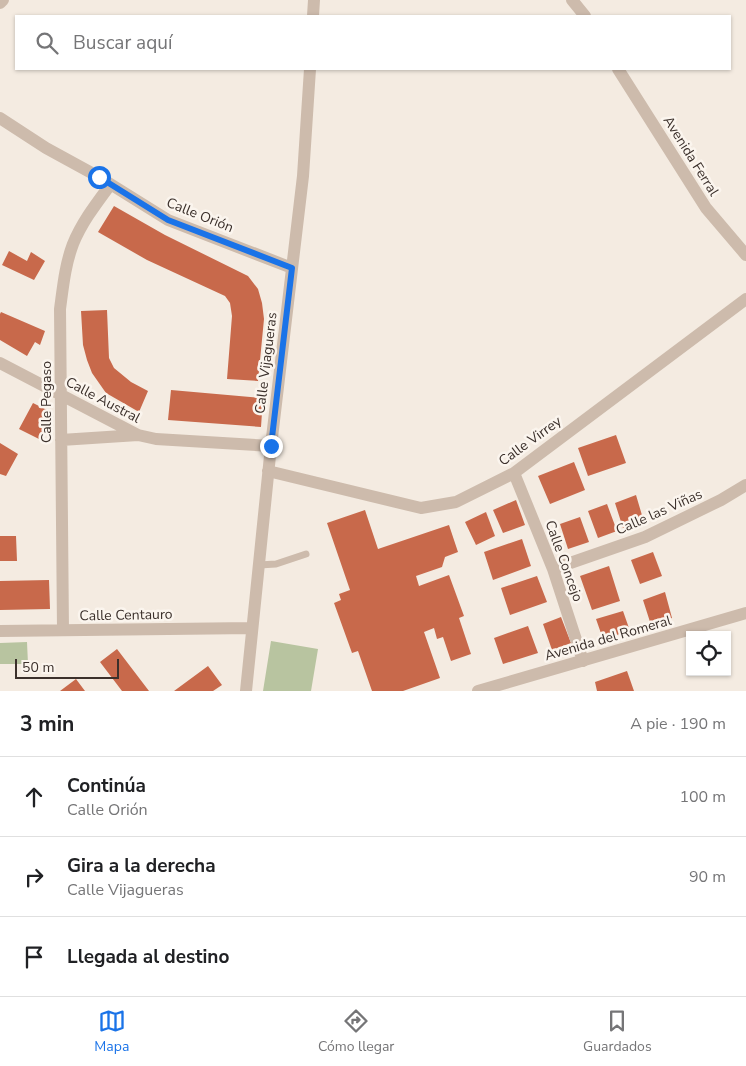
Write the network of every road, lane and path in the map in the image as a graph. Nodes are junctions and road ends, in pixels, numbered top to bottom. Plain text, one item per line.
1 (3, 0) edge
2 (314, 0) edge
3 (572, 0) edge
4 (0, 3) edge
5 (313, 15) edge
6 (583, 15) edge
7 (310, 70) edge
8 (619, 70) edge
9 (0, 118) edge
10 (110, 185) junction
11 (746, 255) edge
12 (292, 268) junction
13 (746, 299) edge
14 (0, 363) edge
15 (61, 394) junction
16 (138, 435) junction
17 (61, 440) junction
18 (271, 446) junction
19 (268, 470) junction
20 (514, 473) junction
21 (746, 485) edge
22 (306, 554) dead end
23 (259, 565) junction
24 (553, 569) junction
25 (746, 613) edge
26 (252, 628) junction
27 (63, 630) junction
28 (0, 631) edge
29 (583, 661) junction
30 (246, 691) edge
31 (478, 691) edge

1 - 4 street
2 - 5 street
3 - 6 street
7 - 12 street, Calle Vijagueras
8 - 11 street, Avenida Ferral
9 - 10 street, Calle Orión
10 - 12 street, Calle Orión
10 - 15 street, Calle Pegaso
12 - 18 street, Calle Vijagueras
13 - 20 street, Calle Virrey
14 - 15 street, Calle Austral
15 - 16 street, Calle Austral
15 - 17 street, Calle Pegaso
16 - 17 street, Calle Austral
16 - 18 street, Calle Austral
17 - 27 street, Calle Pegaso
18 - 19 street, Calle Vijagueras
19 - 20 street, Calle Virrey
19 - 23 street, Calle Vijagueras
20 - 24 street, Calle Concejo
21 - 24 street, Calle las Viñas
22 - 23 lane
23 - 26 street, Calle Vijagueras
24 - 29 street, Calle Concejo
25 - 29 street, Avenida del Romeral
26 - 27 street, Calle Centauro
26 - 30 street, Calle Vijagueras
27 - 28 street, Calle Centauro
29 - 31 street, Avenida del Romeral

